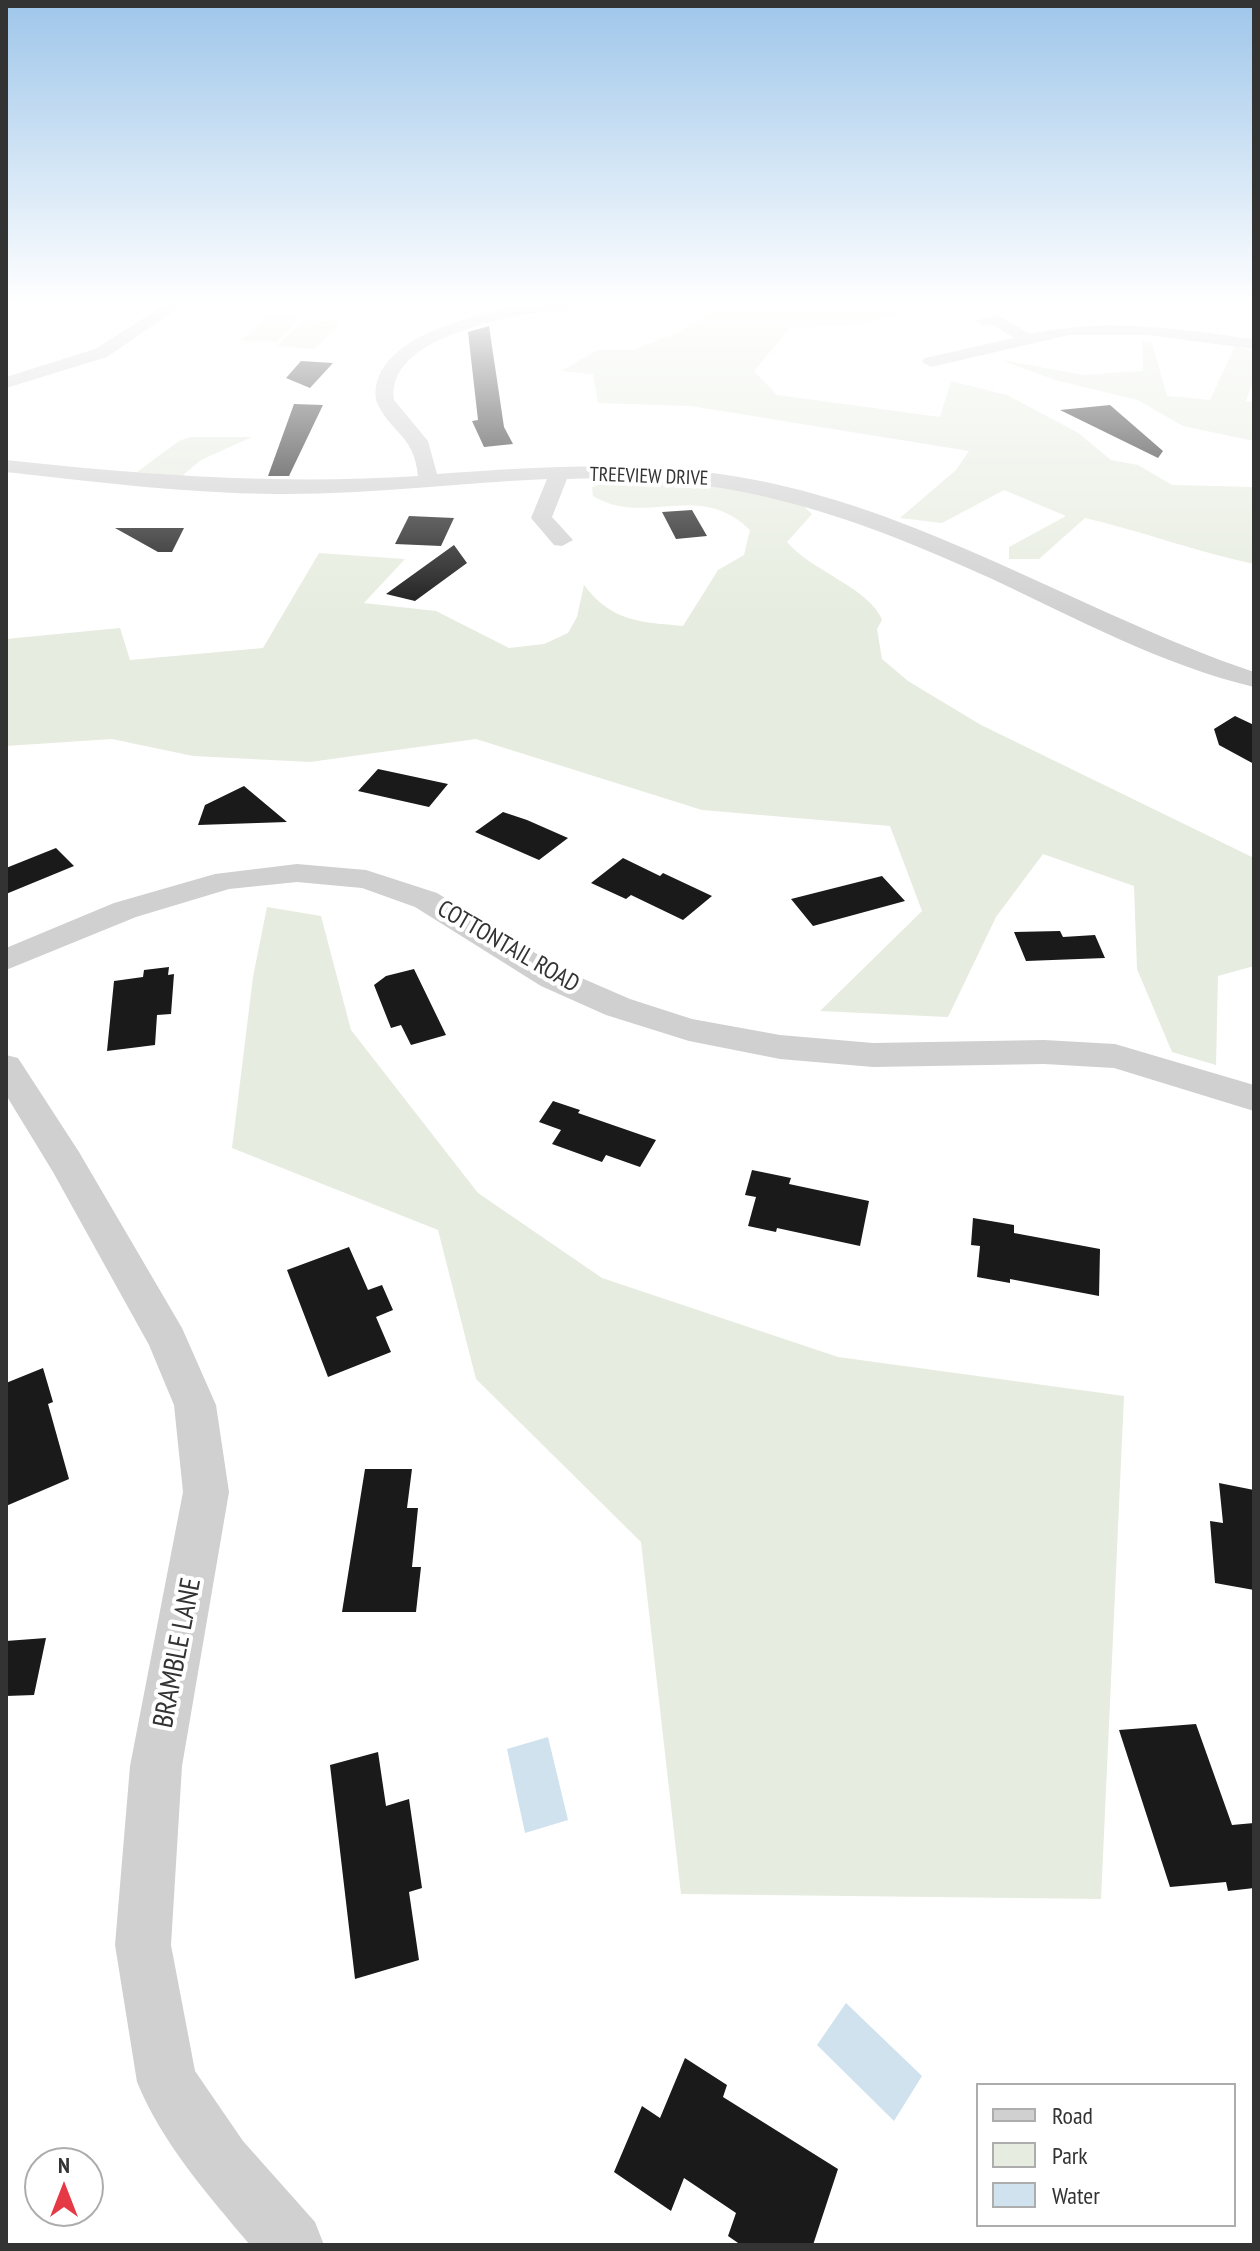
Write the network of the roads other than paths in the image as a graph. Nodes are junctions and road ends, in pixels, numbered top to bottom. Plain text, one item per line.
1 (389, 407) edge
2 (6, 466) edge
3 (559, 475) junction
4 (428, 483) junction
5 (562, 540) dead end
6 (1254, 680) edge
7 (6, 960) edge
8 (6, 1067) edge
9 (1254, 1098) edge
10 (292, 2245) edge

1 - 4 street
2 - 4 street, TREEVIEW DRIVE
3 - 4 street, TREEVIEW DRIVE
3 - 5 street
3 - 6 street, TREEVIEW DRIVE
7 - 9 street, COTTONTAIL ROAD
8 - 10 street, BRAMBLE LANE

